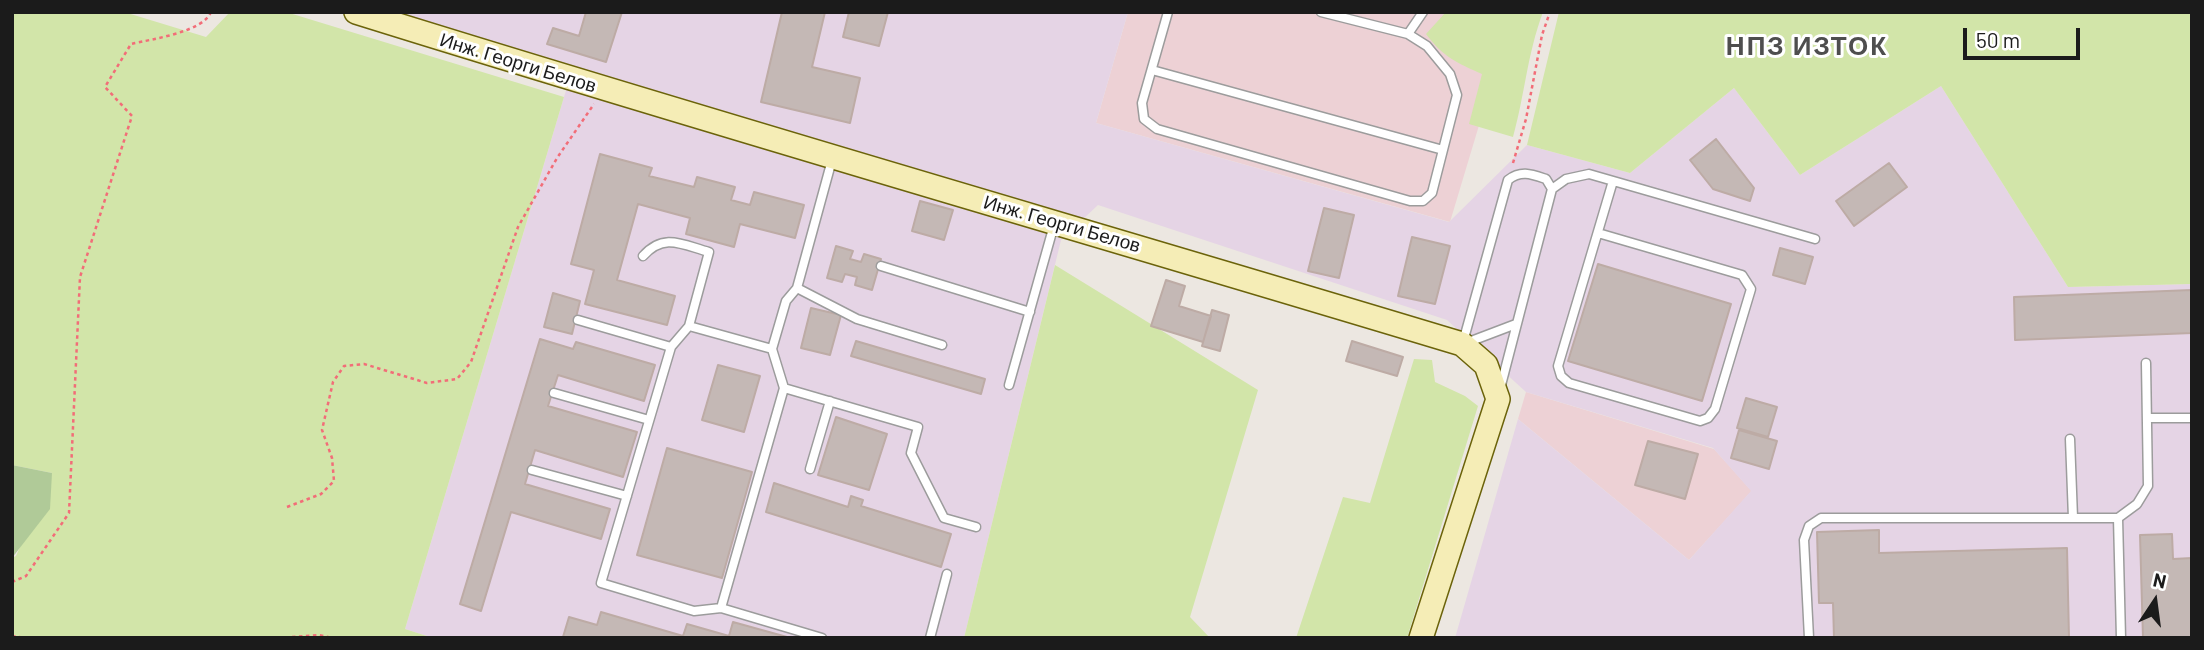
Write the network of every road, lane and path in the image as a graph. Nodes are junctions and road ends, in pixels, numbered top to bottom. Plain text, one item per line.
1 (211, 12) edge
2 (356, 12) edge
3 (1168, 12) edge
4 (1321, 12) edge
5 (1423, 12) edge
6 (1550, 12) edge
7 (1408, 34) junction
8 (1152, 70) junction
9 (604, 90) junction
10 (1443, 150) junction
11 (833, 157) junction
12 (1508, 180) junction
13 (1613, 181) junction
14 (1552, 189) junction
15 (1055, 222) junction
16 (1598, 233) junction
17 (1815, 239) dead end
18 (643, 256) dead end
19 (881, 266) dead end
20 (797, 288) junction
21 (1030, 312) junction
22 (578, 320) dead end
23 (1516, 324) junction
24 (689, 326) junction
25 (1462, 344) junction
26 (942, 345) dead end
27 (671, 347) junction
28 (772, 349) junction
29 (2147, 363) dead end
30 (1009, 385) dead end
31 (785, 388) junction
32 (554, 393) dead end
33 (1498, 399) junction
34 (830, 401) junction
35 (2147, 418) junction
36 (2192, 418) edge
37 (649, 420) junction
38 (2070, 439) dead end
39 (810, 468) dead end
40 (532, 470) dead end
41 (627, 496) junction
42 (287, 507) dead end
43 (2073, 518) junction
44 (2118, 518) junction
45 (976, 527) dead end
46 (947, 574) dead end
47 (12, 582) edge
48 (721, 608) junction
49 (796, 634) edge
50 (12, 636) edge
51 (25, 638) edge
52 (278, 638) edge
53 (333, 638) edge
54 (822, 638) edge
55 (930, 638) edge
56 (1421, 638) edge
57 (1809, 638) edge
58 (2121, 638) edge

1 - 47 path
2 - 9 street, Инж. Георги Белов
3 - 8 lane
4 - 7 lane
5 - 7 lane
6 - 12 path
7 - 10 lane
8 - 10 lane
8 - 10 lane
9 - 11 street, Инж. Георги Белов
9 - 42 path
11 - 15 street, Инж. Георги Белов
11 - 20 lane
12 - 14 lane
12 - 25 lane
13 - 14 lane
13 - 16 lane
13 - 17 lane
14 - 23 lane
15 - 21 lane
15 - 25 street, Инж. Георги Белов
16 - 16 lane
18 - 24 lane
19 - 21 lane
20 - 26 lane
20 - 28 lane
21 - 30 lane
22 - 27 lane
23 - 25 lane
23 - 33 lane
24 - 27 lane
24 - 28 lane
25 - 33 street, Инж. Георги Белов
27 - 37 lane
28 - 31 lane
29 - 35 lane
31 - 34 lane
31 - 48 lane
32 - 37 lane
33 - 56 street
34 - 39 lane
34 - 45 lane
35 - 36 lane
35 - 44 lane
37 - 41 lane
38 - 43 lane
40 - 41 lane
41 - 48 lane
43 - 44 lane
43 - 57 lane
44 - 58 lane
46 - 55 lane
48 - 49 lane
49 - 54 lane
50 - 51 path
52 - 53 path

